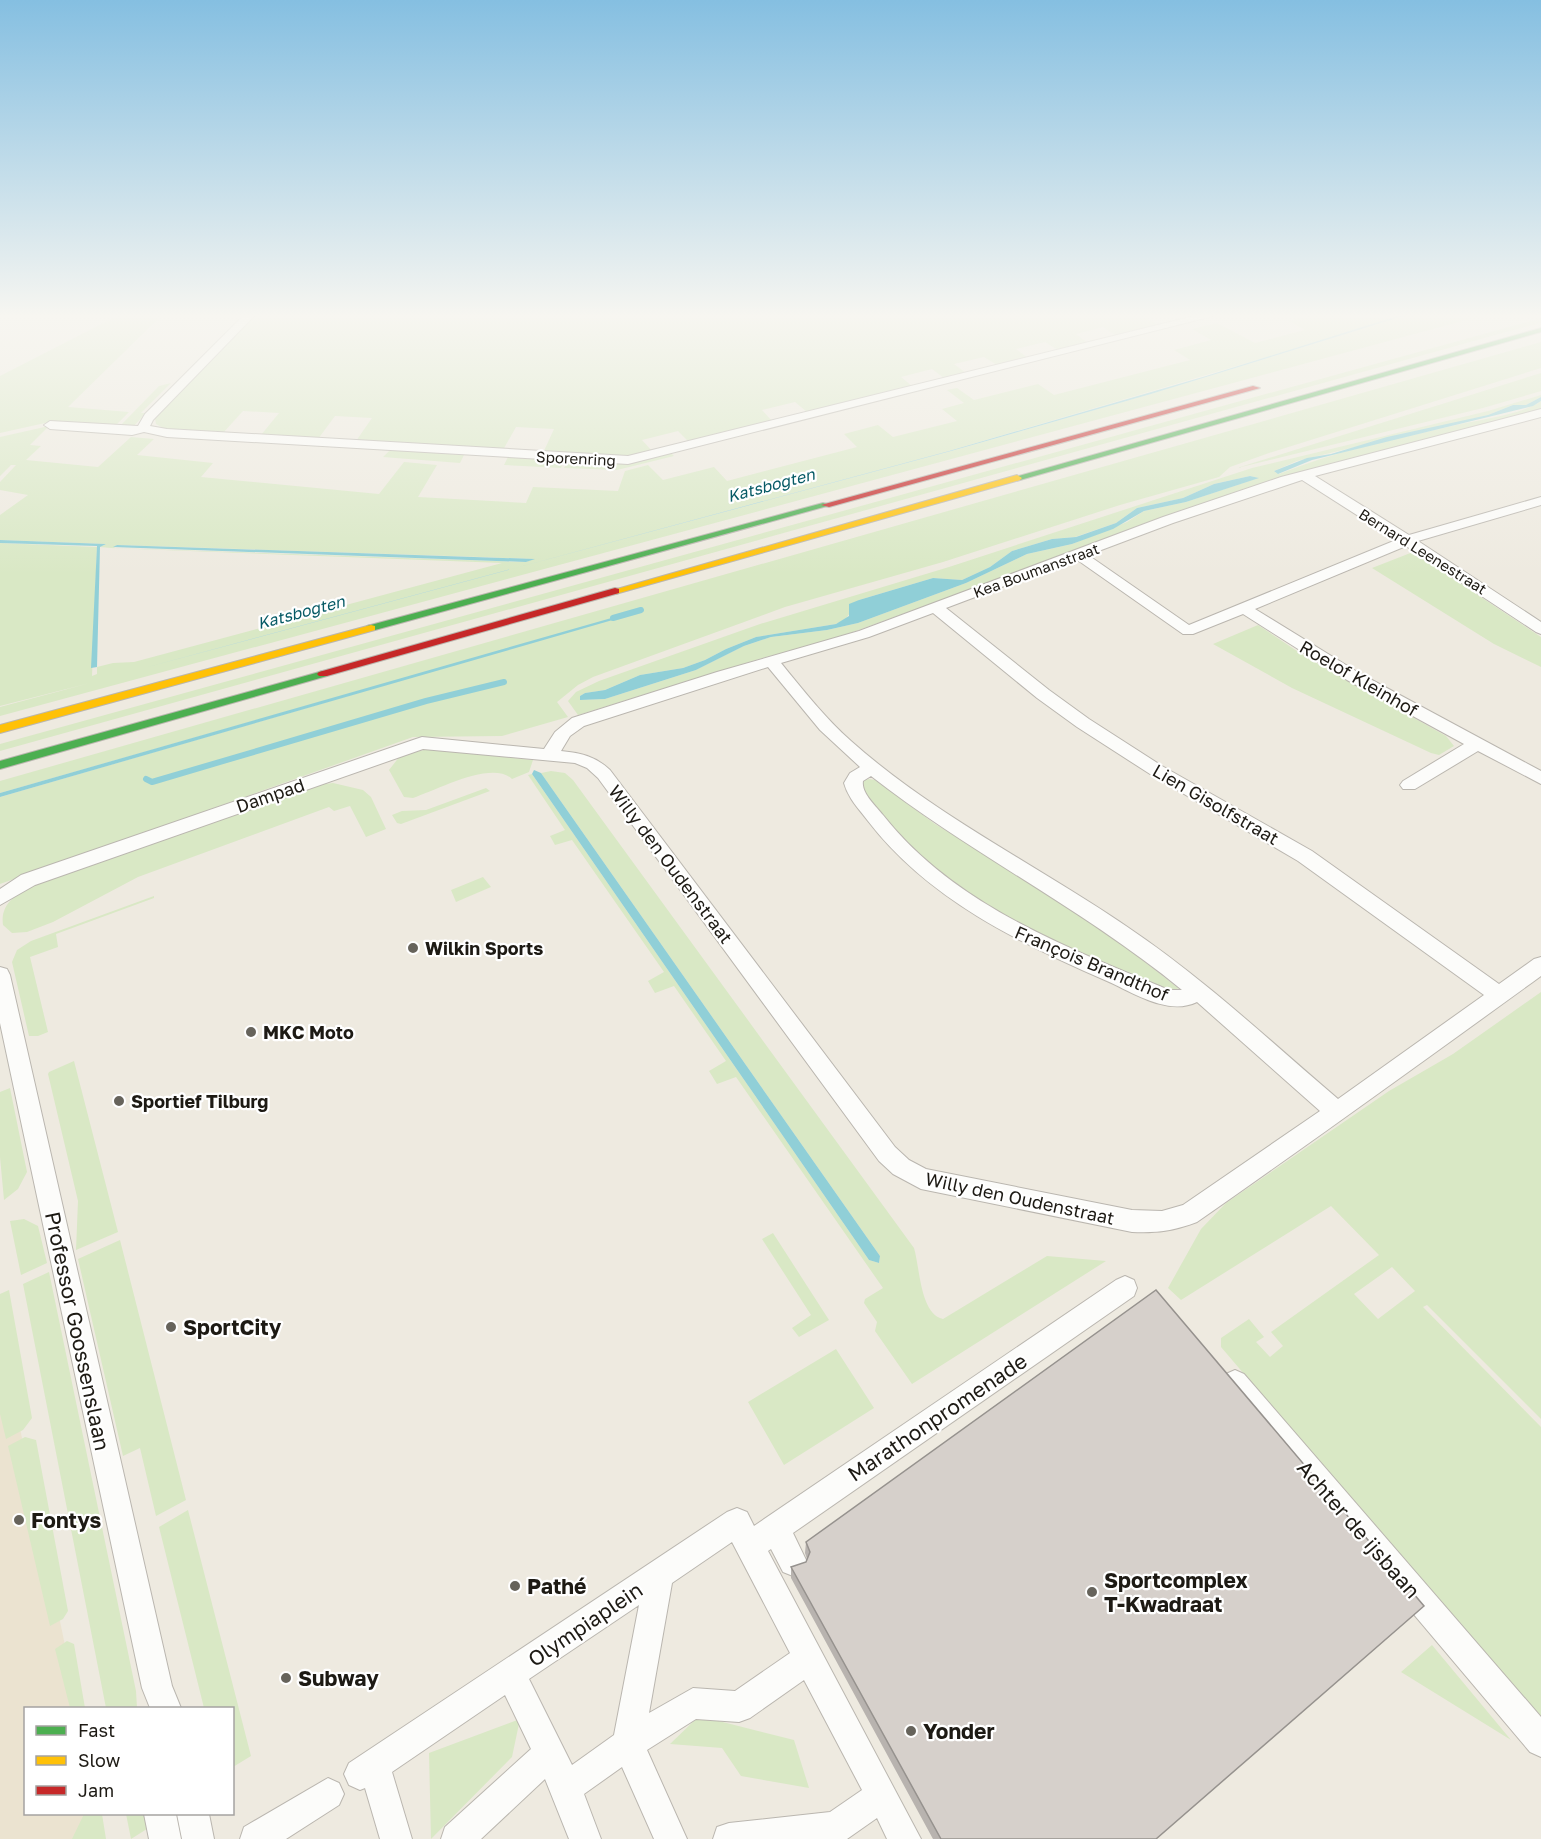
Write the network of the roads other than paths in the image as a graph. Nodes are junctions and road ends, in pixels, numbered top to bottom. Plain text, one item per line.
1 (164, 402) edge
2 (862, 402) edge
3 (1206, 402) edge
4 (1287, 402) edge
5 (1541, 413) edge
6 (1523, 418) junction
7 (50, 425) dead end
8 (144, 428) junction
9 (1541, 428) edge
10 (1304, 475) junction
11 (1538, 504) edge
12 (1408, 540) junction
13 (1078, 555) junction
14 (935, 607) junction
15 (1244, 608) junction
16 (1541, 629) edge
17 (771, 661) junction
18 (0, 729) edge
19 (1477, 744) junction
20 (550, 756) junction
21 (0, 765) edge
22 (872, 768) junction
23 (1541, 778) edge
24 (1409, 785) dead end
25 (0, 898) edge
26 (1541, 966) edge
27 (0, 975) edge
28 (1198, 992) junction
29 (1501, 996) junction
30 (1336, 1112) junction
31 (1125, 1288) dead end
32 (1216, 1362) edge
33 (776, 1529) junction
34 (750, 1546) junction
35 (793, 1562) dead end
36 (659, 1574) junction
37 (809, 1658) junction
38 (511, 1674) junction
39 (158, 1702) edge
40 (1541, 1741) edge
41 (628, 1744) junction
42 (549, 1754) junction
43 (566, 1788) junction
44 (328, 1794) dead end
45 (881, 1796) junction
46 (160, 1815) edge
47 (193, 1815) edge
48 (165, 1839) edge
49 (198, 1839) edge
50 (256, 1839) edge
51 (396, 1839) edge
52 (457, 1839) edge
53 (585, 1839) edge
54 (671, 1839) edge
55 (729, 1839) edge
56 (905, 1839) edge

1 - 8 street
2 - 8 street, Sporenring
3 - 18 highway
4 - 21 highway
5 - 6 street, Kea Boumanstraat
6 - 9 street
6 - 10 street, Kea Boumanstraat
7 - 8 street, Sporenring
10 - 12 street, Bernard Leenestraat
10 - 13 street, Kea Boumanstraat
11 - 12 street
12 - 15 street
12 - 16 street, Bernard Leenestraat
13 - 14 street, Kea Boumanstraat
13 - 15 street
14 - 17 street, Kea Boumanstraat
14 - 29 street, Lien Gisolfstraat
15 - 19 street, Roelof Kleinhof
17 - 20 street, Kea Boumanstraat
17 - 22 street, François Brandthof
19 - 23 street, Roelof Kleinhof
19 - 24 street
20 - 25 street, Dampad
20 - 30 street, Willy den Oudenstraat
22 - 28 street, François Brandthof
22 - 28 street, François Brandthof
26 - 29 street, Willy den Oudenstraat
27 - 39 street, Professor Goossenslaan
28 - 30 street, François Brandthof
29 - 30 street, Willy den Oudenstraat
31 - 33 street, Marathonpromenade
32 - 40 street, Achter de ijsbaan
33 - 34 street, Marathonpromenade
33 - 35 street
34 - 36 street, Olympiaplein
34 - 37 street, Olympiaplein
36 - 38 street, Olympiaplein
36 - 41 street, Olympiaplein
37 - 41 street
37 - 45 street, Olympiaplein
38 - 42 street, Olympiaplein
38 - 51 street, Olympiaplein
41 - 43 street
41 - 54 street
42 - 43 street, Olympiaplein
42 - 52 street
43 - 53 street, Olympiaplein
44 - 50 street
45 - 55 street
45 - 56 street, Olympiaplein
46 - 48 street
47 - 49 street

